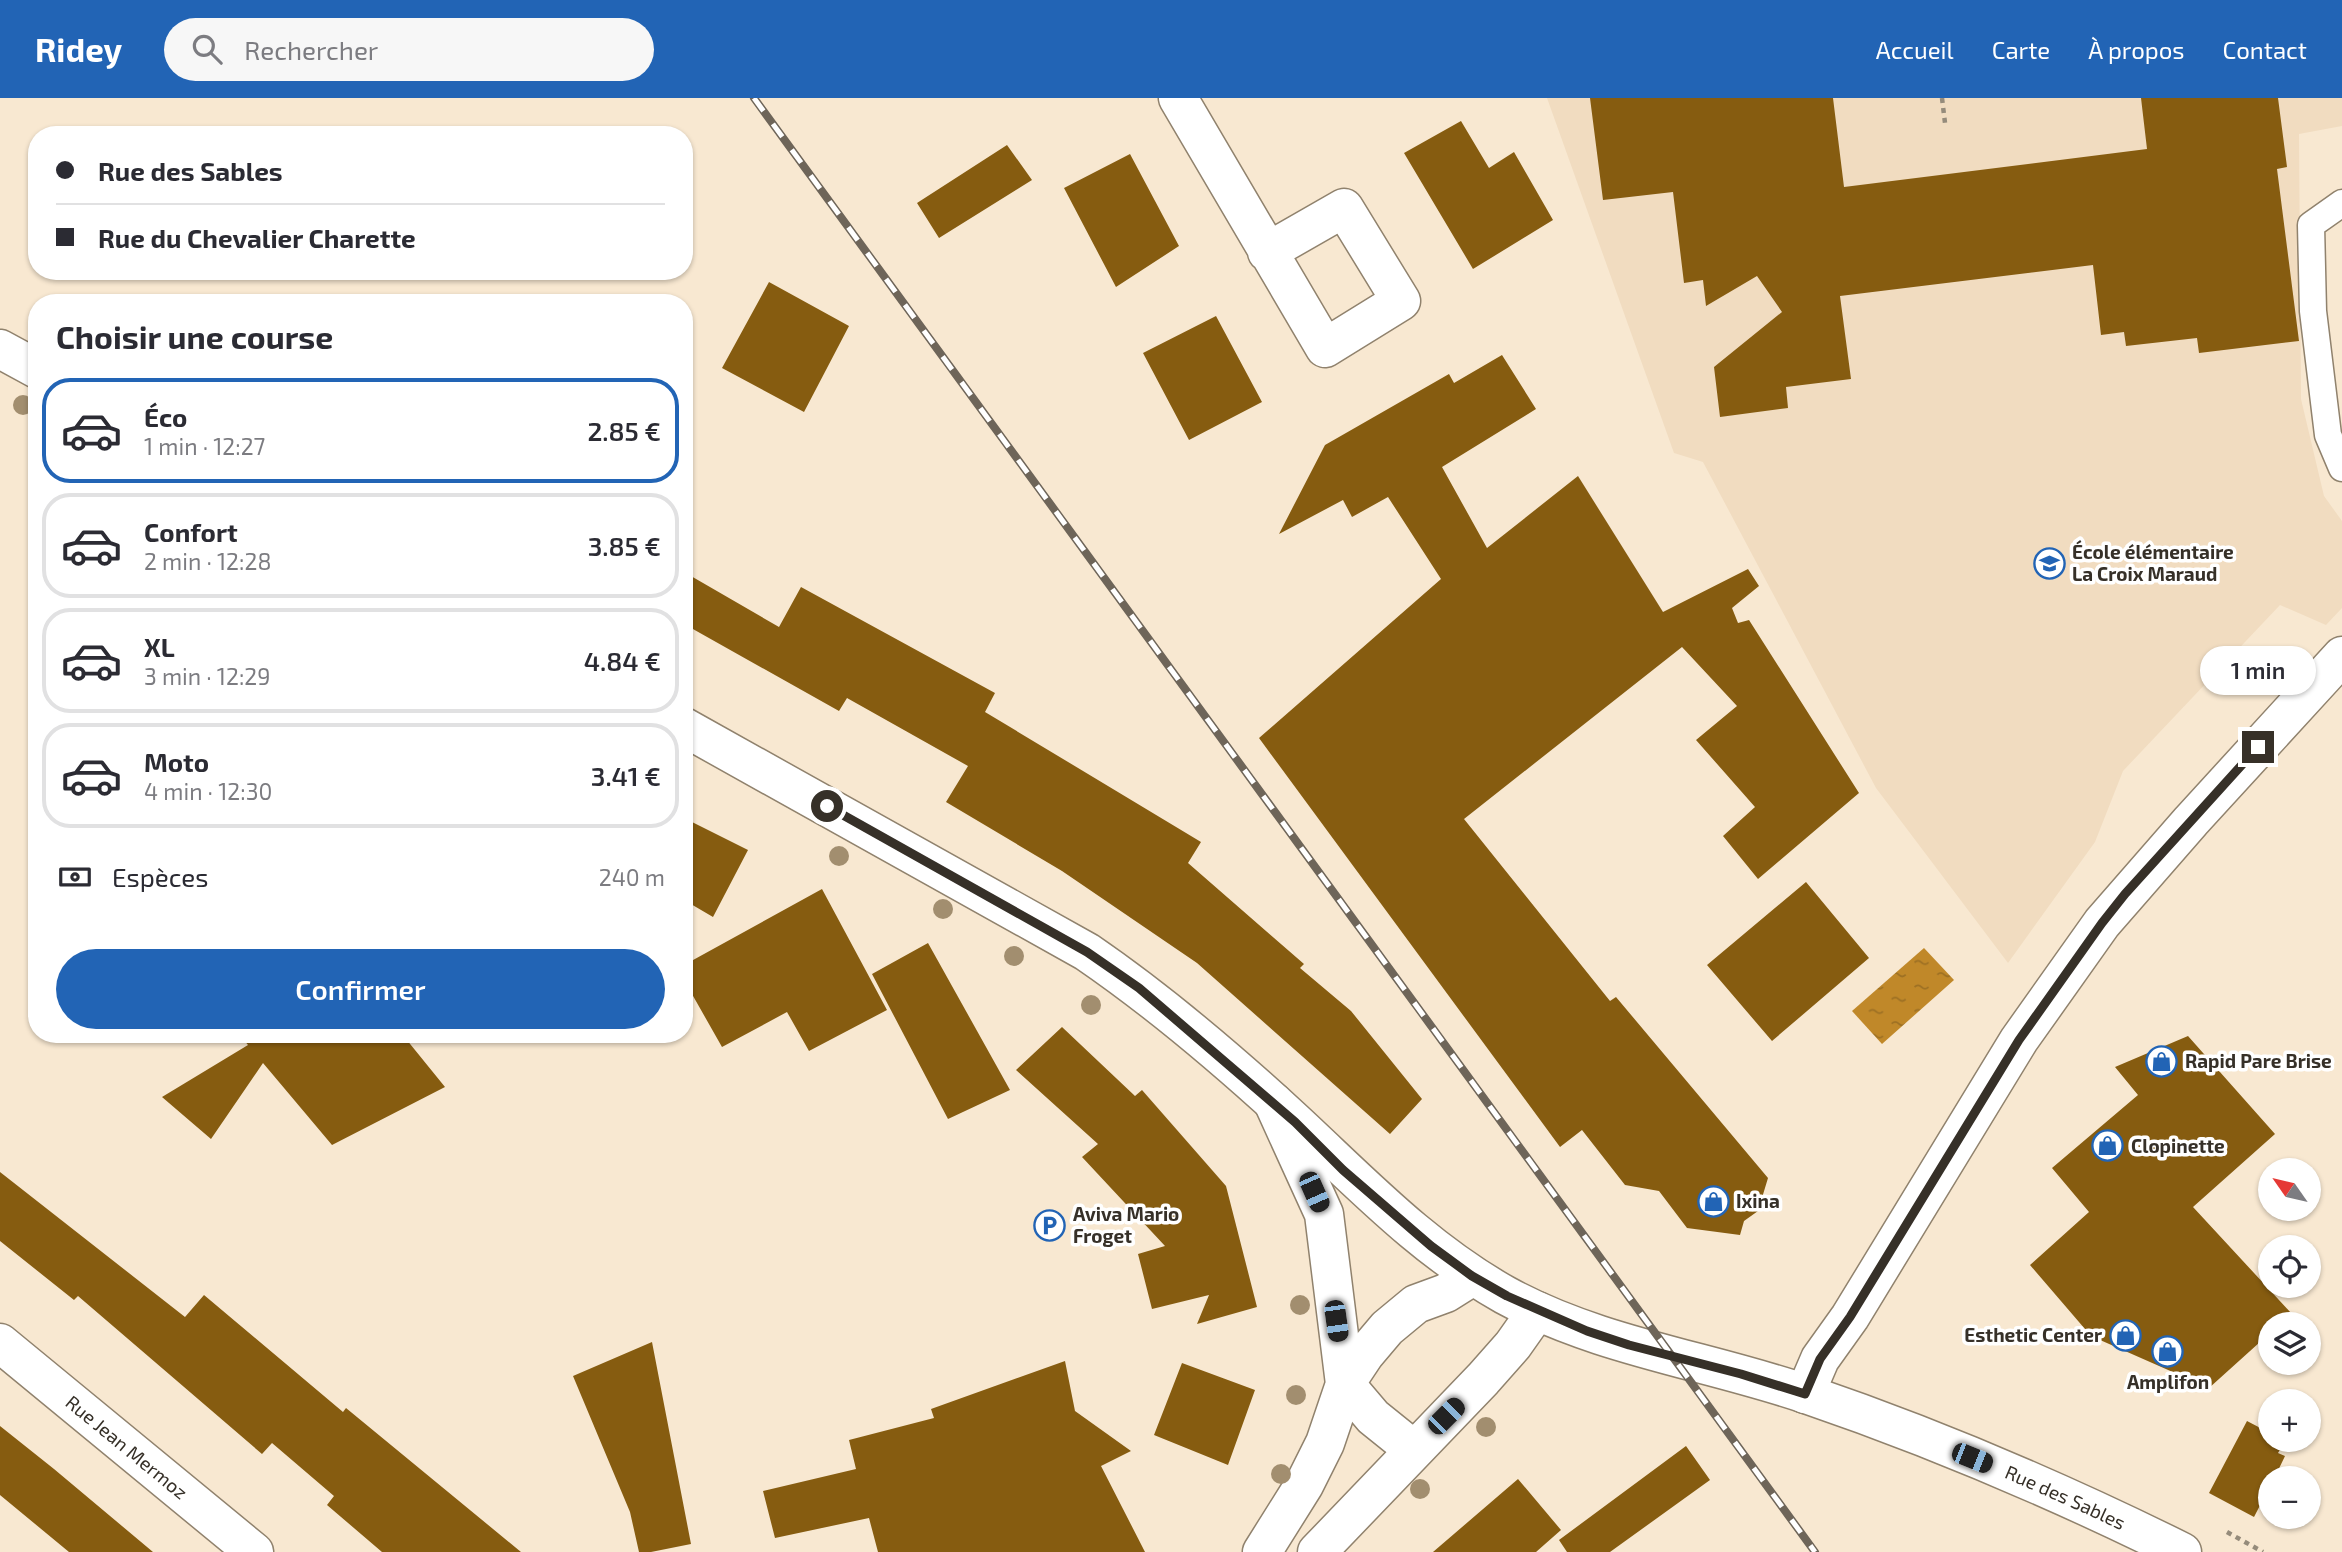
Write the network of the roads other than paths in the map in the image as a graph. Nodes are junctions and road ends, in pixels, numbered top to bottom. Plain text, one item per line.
1 (1178, 98) edge
2 (2342, 203) edge
3 (1267, 252) dead end
4 (0, 349) edge
5 (28, 364) edge
6 (2342, 468) edge
7 (2342, 656) edge
8 (693, 732) edge
9 (1273, 1102) junction
10 (1472, 1276) junction
11 (1537, 1311) junction
12 (0, 1343) edge
13 (1345, 1384) junction
14 (1805, 1394) junction
15 (1414, 1450) junction
16 (254, 1552) edge
17 (1262, 1552) edge
18 (1317, 1552) edge
19 (2182, 1552) edge

1 - 3 street
2 - 6 lane
4 - 5 street
7 - 14 street
8 - 9 street, Rue des Sables
9 - 10 street, Rue des Sables
9 - 13 street
10 - 11 street, Rue des Sables
10 - 13 street
11 - 14 street, Rue des Sables
11 - 15 street
12 - 16 street, Rue Jean Mermoz
13 - 15 street
13 - 17 street
14 - 19 street, Rue des Sables
15 - 18 street

